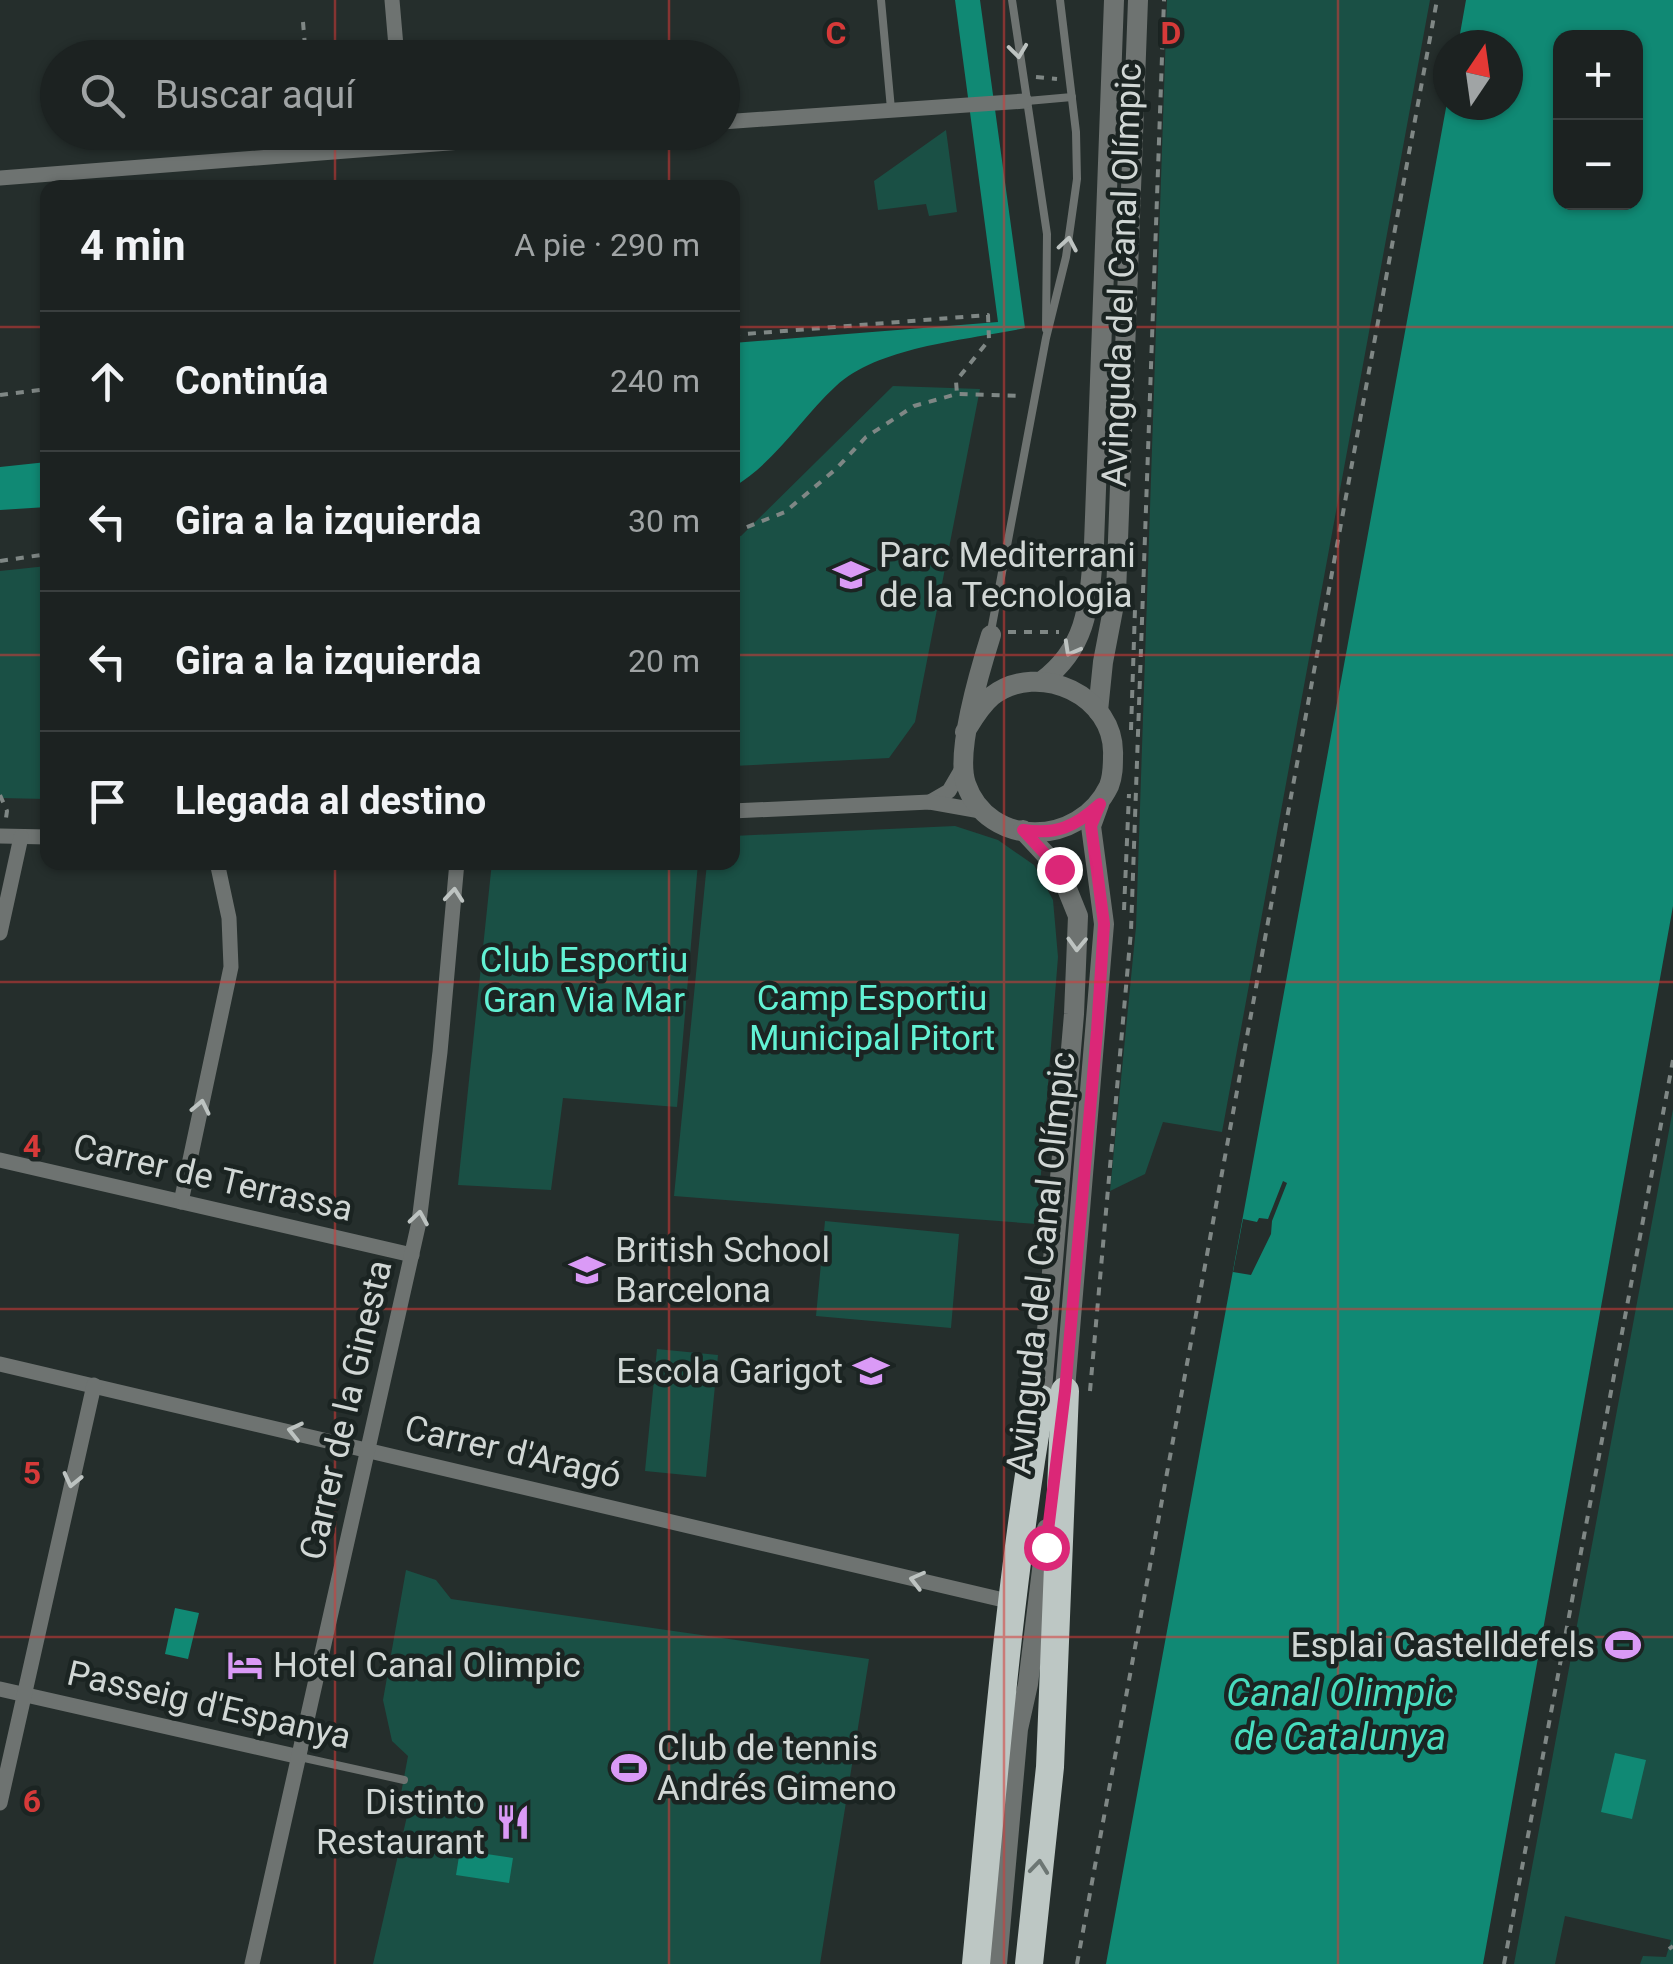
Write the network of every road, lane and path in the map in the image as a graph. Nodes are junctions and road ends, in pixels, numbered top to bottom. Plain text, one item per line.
1 (392, 0) edge
2 (881, 0) edge
3 (1012, 0) edge
4 (1060, 0) edge
5 (1114, 0) edge
6 (1138, 0) edge
7 (1164, 0) edge
8 (1437, 0) edge
9 (303, 22) dead end
10 (304, 40) edge
11 (395, 40) edge
12 (1032, 77) dead end
13 (1062, 79) dead end
14 (1072, 97) junction
15 (1016, 101) junction
16 (891, 110) junction
17 (740, 121) edge
18 (298, 150) edge
19 (0, 178) edge
20 (740, 334) edge
21 (1046, 338) junction
22 (40, 391) edge
23 (957, 394) junction
24 (0, 395) edge
25 (1034, 397) junction
26 (740, 530) edge
27 (40, 555) edge
28 (0, 560) edge
29 (1072, 632) dead end
30 (997, 634) junction
31 (1134, 654) dead end
32 (1141, 654) junction
33 (1031, 683) junction
34 (1098, 711) junction
35 (965, 732) junction
36 (963, 767) junction
37 (0, 795) edge
38 (930, 802) junction
39 (1100, 804) junction
40 (740, 811) edge
41 (986, 812) junction
42 (0, 826) edge
43 (1023, 830) junction
44 (0, 836) edge
45 (20, 837) junction
46 (40, 838) edge
47 (1116, 866) dead end
48 (1134, 868) junction
49 (220, 870) edge
50 (456, 870) edge
51 (0, 933) edge
52 (1673, 1060) edge
53 (0, 1160) edge
54 (181, 1202) junction
55 (412, 1254) junction
56 (0, 1364) edge
57 (94, 1385) junction
58 (1065, 1398) junction
59 (367, 1448) junction
60 (1012, 1602) junction
61 (0, 1689) edge
62 (23, 1694) junction
63 (300, 1757) junction
64 (404, 1780) dead end
65 (0, 1804) edge
66 (252, 1964) edge
67 (976, 1964) edge
68 (997, 1964) edge
69 (1029, 1964) edge
70 (1077, 1964) edge
71 (1504, 1964) edge

1 - 11 street
2 - 16 lane
3 -> 15 lane
4 - 14 lane
5 -> 33 street, Avinguda del Canal Olímpic
6 - 34 street, Avinguda del Canal Olímpic
7 - 32 path, Avinguda del Canal Olímpic
8 - 70 path
9 - 10 path
12 - 13 path
14 - 15 lane
21 -> 14 lane
15 - 16 street
15 - 21 lane
16 - 17 street
18 - 19 street
20 - 23 path
21 - 25 lane
22 - 24 path
23 - 25 path
23 - 26 path
25 - 30 lane
27 - 28 path
29 - 30 path
30 - 33 street
30 - 35 street
31 - 32 path
32 - 48 path, Avinguda del Canal Olímpic
33 - 34 street
33 - 35 street
34 - 39 street
35 - 36 street
36 - 38 street
36 - 41 street
37 - 42 path
38 - 40 street
38 - 41 street
39 - 43 street
39 - 58 street, Avinguda del Canal Olímpic
41 - 43 street
43 -> 58 street, Avinguda del Canal Olímpic
44 - 45 street
45 - 46 street
45 - 51 street
47 - 48 path
48 - 58 path, Avinguda del Canal Olímpic
54 -> 49 street
55 -> 50 street, Carrer de la Ginesta
52 - 71 path
53 - 54 street, Carrer de Terrassa
54 - 55 street, Carrer de Terrassa
55 - 59 street, Carrer de la Ginesta
56 - 57 street, Carrer d'Aragó
59 -> 57 street, Carrer d'Aragó
57 -> 62 street
58 - 60 highway
58 - 68 street, Avinguda del Canal Olímpic
69 -> 58 highway
60 -> 59 street, Carrer d'Aragó
59 - 63 street, Carrer de la Ginesta
60 - 67 highway
61 - 62 street, Passeig d'Espanya
62 - 63 street, Passeig d'Espanya
62 - 65 street
63 - 64 lane, Passeig d'Espanya
63 - 66 street, Carrer de la Ginesta

